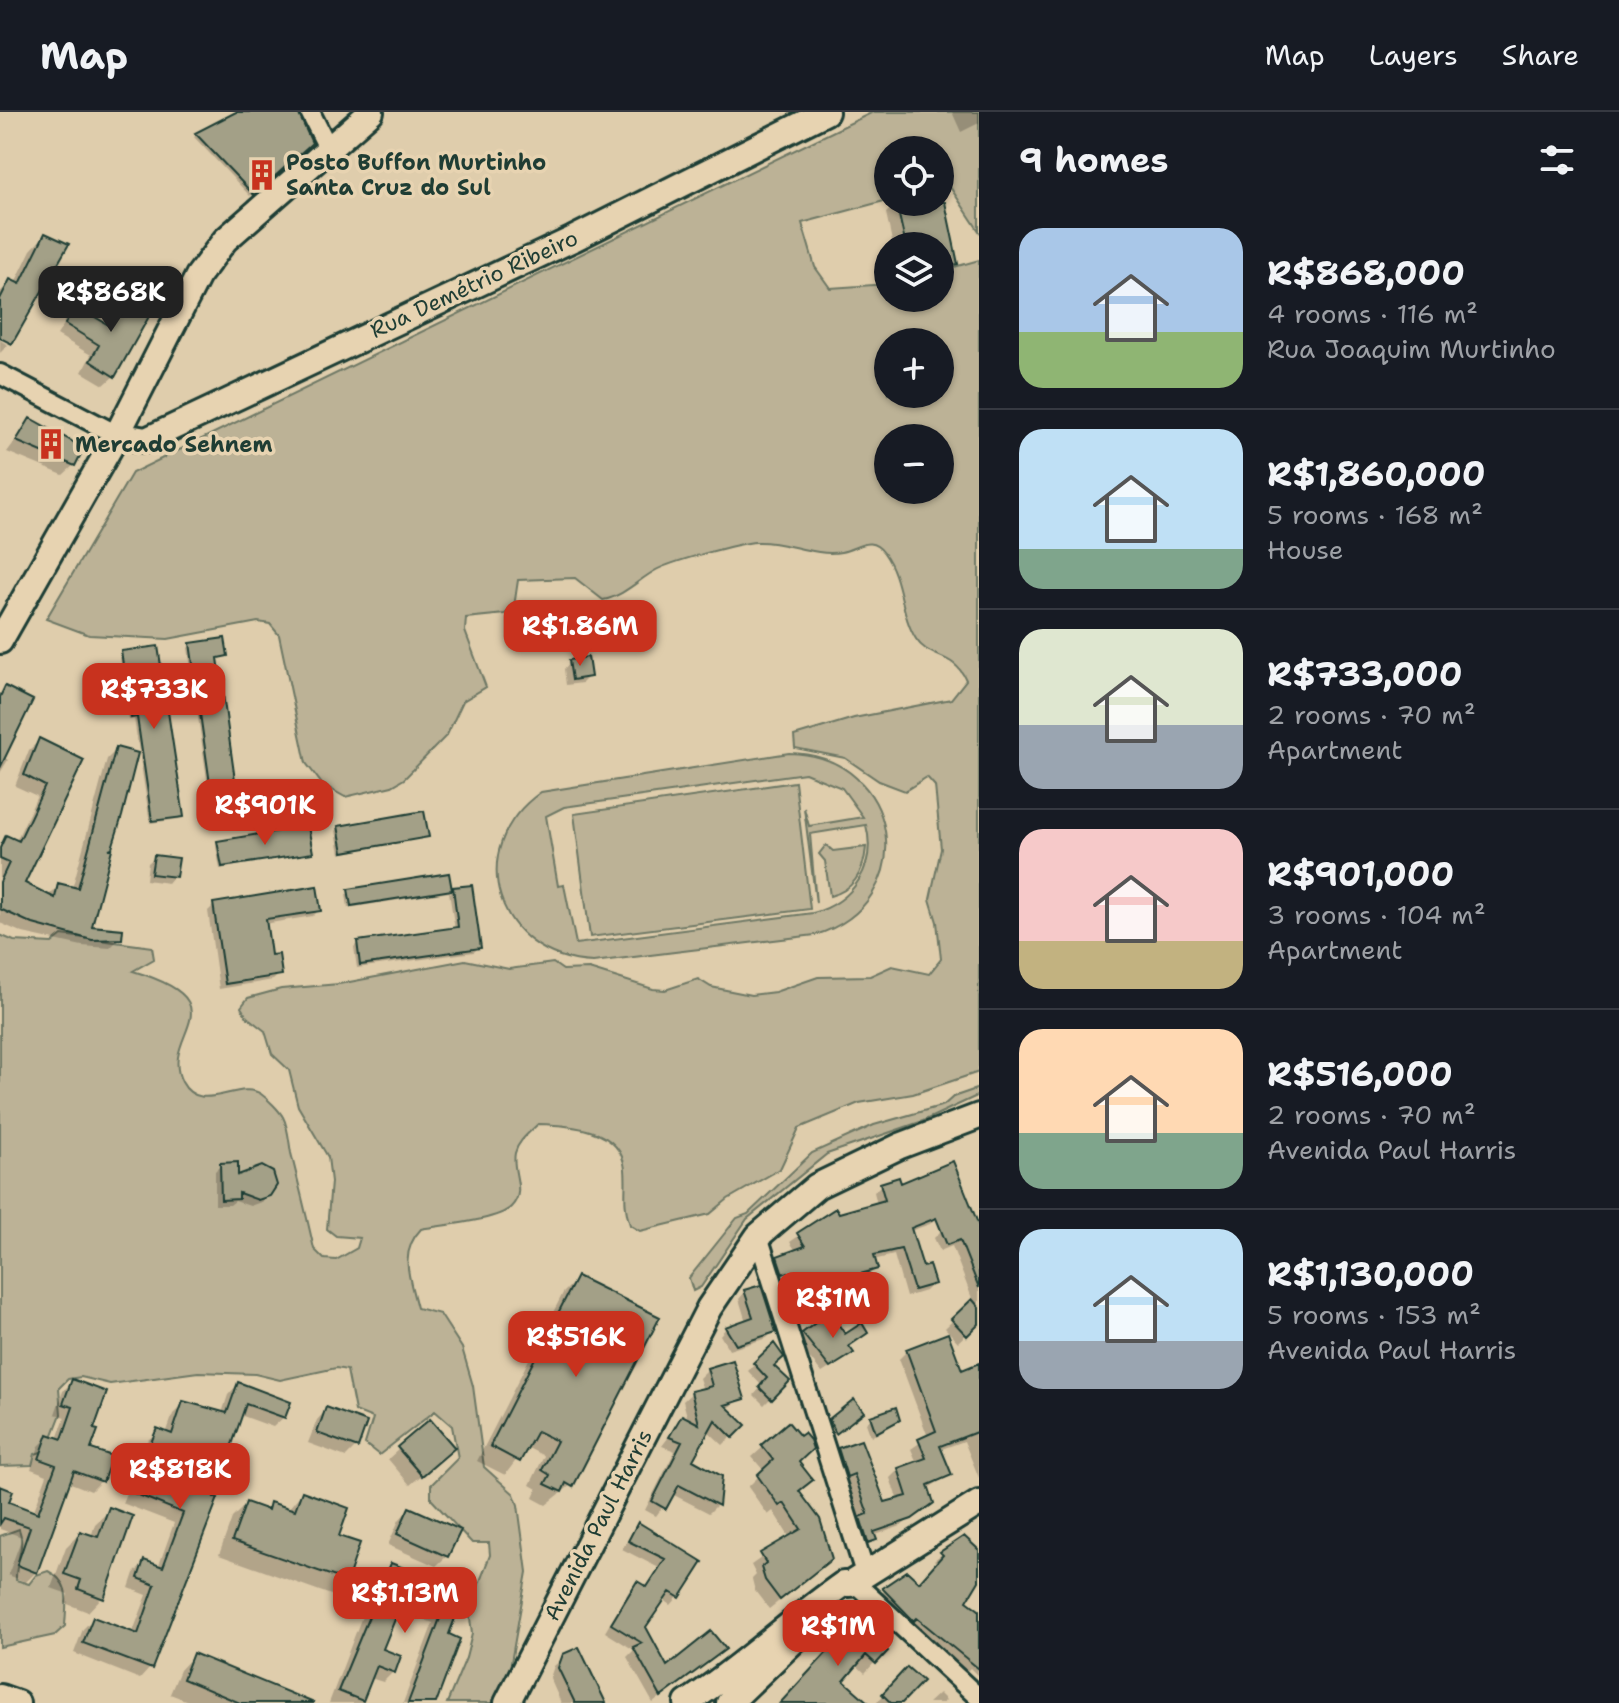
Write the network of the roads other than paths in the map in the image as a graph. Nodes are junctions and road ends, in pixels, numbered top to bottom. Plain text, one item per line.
1 (310, 112) edge
2 (371, 112) edge
3 (826, 112) edge
4 (329, 150) junction
5 (0, 374) edge
6 (117, 435) junction
7 (4, 626) edge
8 (979, 1116) edge
9 (758, 1236) junction
10 (979, 1503) edge
11 (856, 1580) junction
12 (765, 1656) junction
13 (731, 1675) junction
14 (0, 1697) edge
15 (979, 1698) edge
16 (17, 1703) edge
17 (507, 1703) edge
18 (687, 1703) edge
19 (703, 1703) edge
20 (729, 1703) edge

1 - 4 street
2 - 4 main road
3 - 6 main road, Rua Demétrio Ribeiro
4 - 6 main road
5 - 6 street
6 - 7 main road
8 - 9 main road, Avenida Paul Harris
9 - 11 street
9 - 17 main road, Avenida Paul Harris
10 - 11 main road
11 - 12 main road
11 - 15 street
12 - 13 main road
12 - 20 main road
13 - 18 main road
13 - 19 main road
14 - 16 main road

